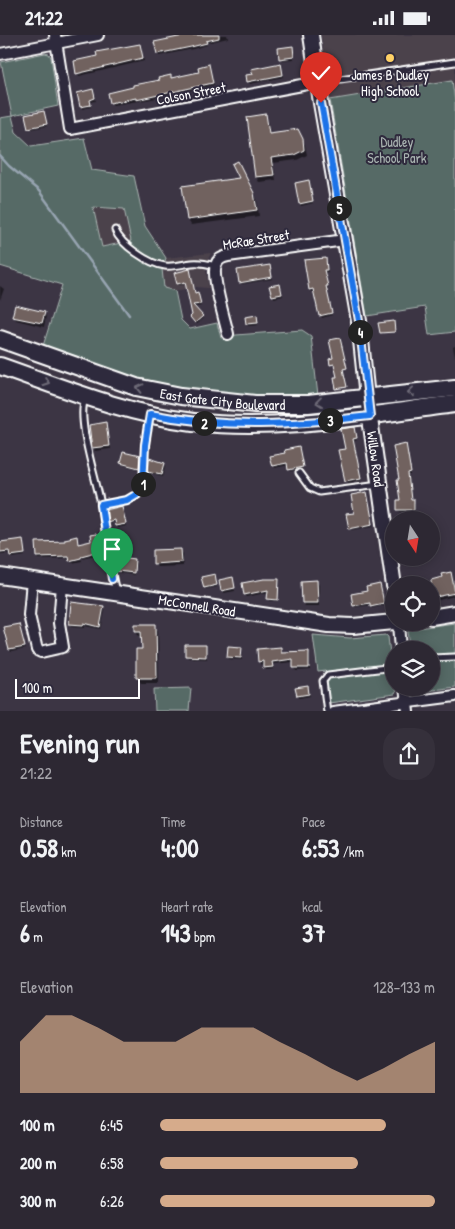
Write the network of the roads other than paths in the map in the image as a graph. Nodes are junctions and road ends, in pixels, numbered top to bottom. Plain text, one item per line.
1 (98, 35) edge
2 (312, 35) edge
3 (56, 39) edge
4 (0, 54) edge
5 (455, 62) edge
6 (318, 83) junction
7 (115, 231) dead end
8 (344, 240) junction
9 (215, 265) junction
10 (228, 334) dead end
11 (0, 339) edge
12 (0, 366) edge
13 (455, 388) edge
14 (87, 396) junction
15 (368, 398) junction
16 (455, 404) edge
17 (150, 414) junction
18 (370, 416) junction
19 (299, 473) dead end
20 (380, 484) junction
21 (101, 505) junction
22 (0, 576) edge
23 (393, 576) edge
24 (32, 580) junction
25 (62, 585) junction
26 (116, 593) junction
27 (455, 613) edge
28 (440, 616) edge
29 (385, 623) edge
30 (455, 657) edge
31 (440, 658) edge
32 (385, 668) edge
33 (455, 695) edge
34 (408, 706) edge
35 (327, 711) edge
36 (333, 711) edge

1 - 3 street
2 - 6 street, Willow Road
3 - 4 street
3 - 6 street, Colson Street
5 - 6 lane
6 - 8 street, Willow Road
7 - 9 lane
8 - 9 street, McRae Street
8 - 15 street, Willow Road
9 - 10 street, McRae Street
15 -> 11 main road, East Gate City Boulevard
12 -> 14 main road, East Gate City Boulevard
13 -> 15 main road, East Gate City Boulevard
14 - 17 main road, East Gate City Boulevard
14 - 21 lane
15 - 18 street, Willow Road
16 - 18 main road, East Gate City Boulevard
17 - 18 main road, East Gate City Boulevard
17 - 21 lane
18 - 20 street, Willow Road
19 - 20 lane
20 - 23 street, Willow Road
21 - 26 lane
22 - 24 street, McConnell Road
24 - 25 street, McConnell Road
24 - 25 street
25 - 26 street, McConnell Road
26 - 29 street, McConnell Road
27 - 28 street
30 - 31 lane
32 - 35 lane
33 - 34 street
34 - 36 street

